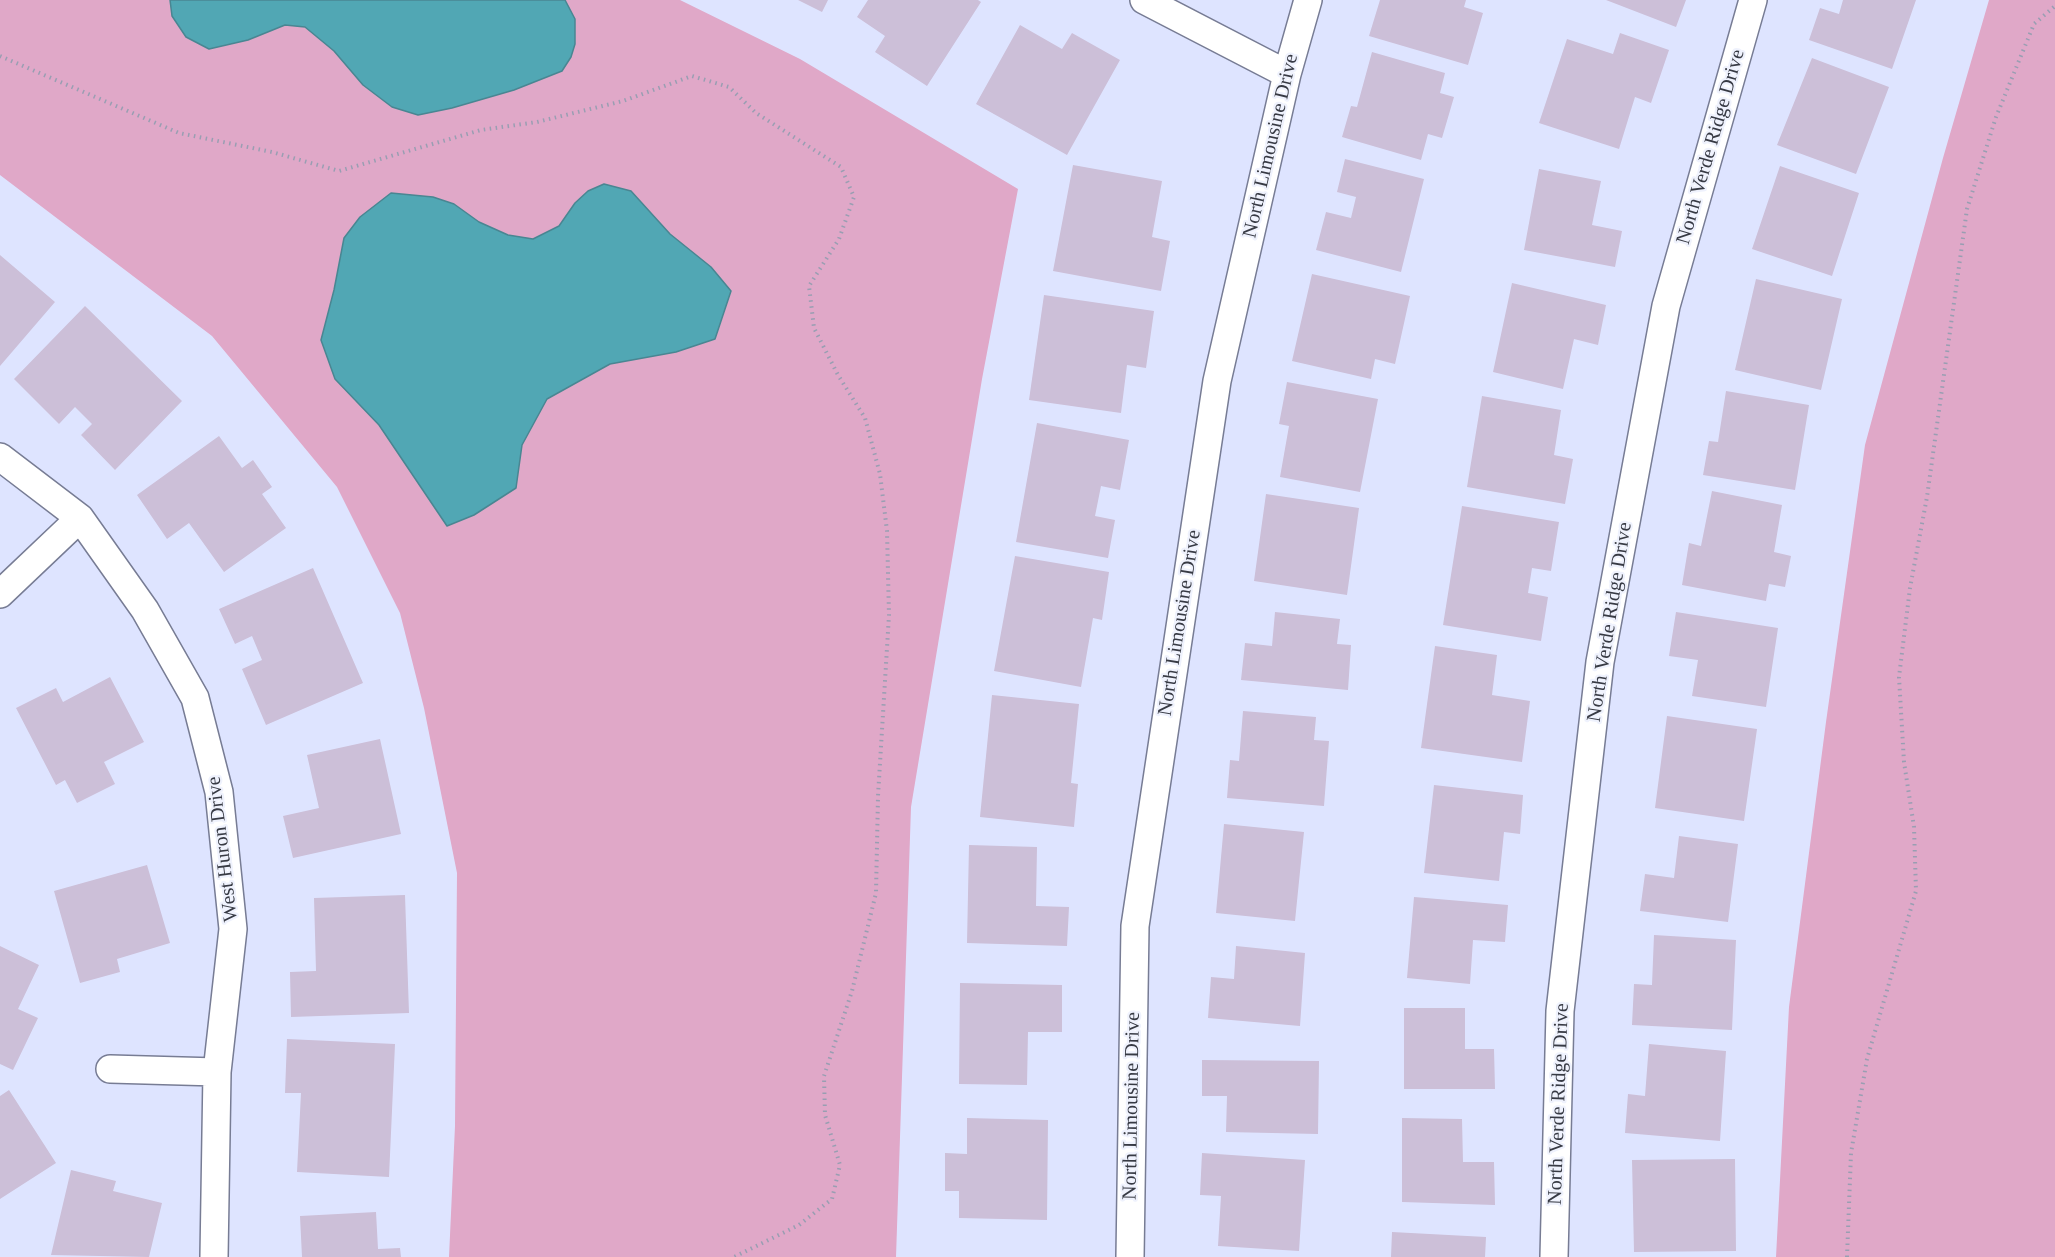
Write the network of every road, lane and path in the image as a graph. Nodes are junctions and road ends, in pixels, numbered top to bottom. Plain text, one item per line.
1 (1144, 0) edge
2 (1308, 0) edge
3 (1753, 0) edge
4 (2055, 6) edge
5 (0, 56) edge
6 (1287, 74) junction
7 (0, 458) edge
8 (80, 518) junction
9 (0, 594) edge
10 (110, 1069) dead end
11 (217, 1072) junction
12 (214, 1257) edge
13 (734, 1257) edge
14 (1130, 1257) edge
15 (1554, 1257) edge
16 (1848, 1257) edge

1 - 6 street
2 - 6 street, North Limousine Drive
3 - 15 street, North Verde Ridge Drive
4 - 16 path
5 - 13 path
6 - 14 street, North Limousine Drive
7 - 8 street, West Huron Drive
8 - 9 street
8 - 11 street, West Huron Drive
10 - 11 street
11 - 12 street, West Huron Drive

